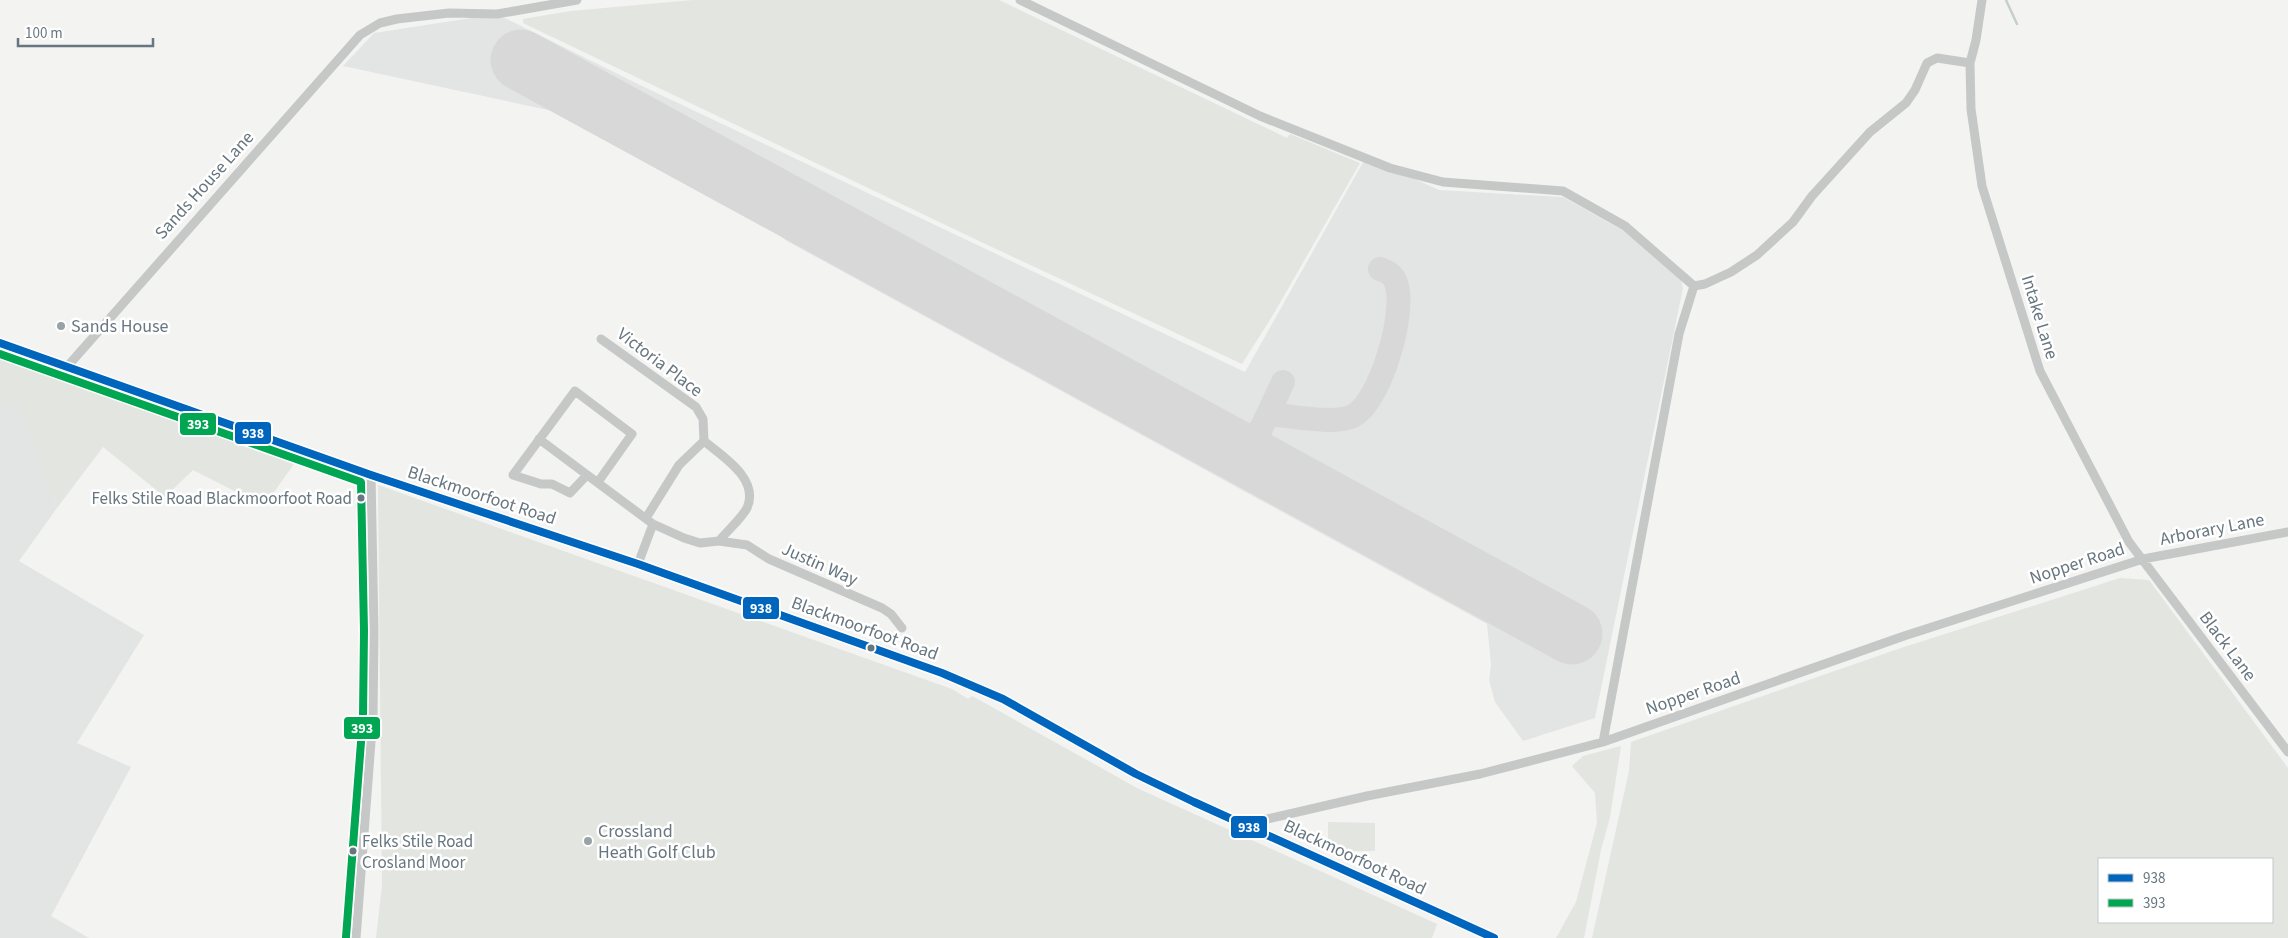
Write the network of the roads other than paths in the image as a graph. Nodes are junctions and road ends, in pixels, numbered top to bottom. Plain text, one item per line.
1 (577, 0) edge
2 (1020, 0) edge
3 (1982, 0) edge
4 (1970, 63) junction
5 (1694, 286) junction
6 (602, 339) dead end
7 (0, 343) edge
8 (66, 368) junction
9 (539, 439) junction
10 (704, 441) junction
11 (371, 475) junction
12 (587, 475) junction
13 (598, 482) junction
14 (650, 521) junction
15 (2288, 532) edge
16 (719, 540) junction
17 (2142, 559) junction
18 (638, 564) junction
19 (902, 628) dead end
20 (1603, 742) junction
21 (2288, 752) edge
22 (1245, 824) junction
23 (356, 938) edge
24 (1494, 938) edge

1 - 8 street, Sands House Lane
2 - 5 street
3 - 4 street, Intake Lane
4 - 5 street
4 - 17 street, Intake Lane
5 - 20 street
6 - 10 street, Victoria Place
7 - 8 street, Blackmoorfoot Road
8 - 11 street, Blackmoorfoot Road
9 - 12 street
9 - 12 street
9 - 13 street
10 - 14 street
10 - 16 street
11 - 18 street, Blackmoorfoot Road
11 - 23 street
12 - 13 street
13 - 14 street
14 - 16 street
14 - 18 street
15 - 17 street, Arborary Lane
16 - 19 street, Justin Way
17 - 20 street, Nopper Road
17 - 21 street, Black Lane
18 - 22 street, Blackmoorfoot Road
20 - 22 street, Nopper Road
22 - 24 street, Blackmoorfoot Road

